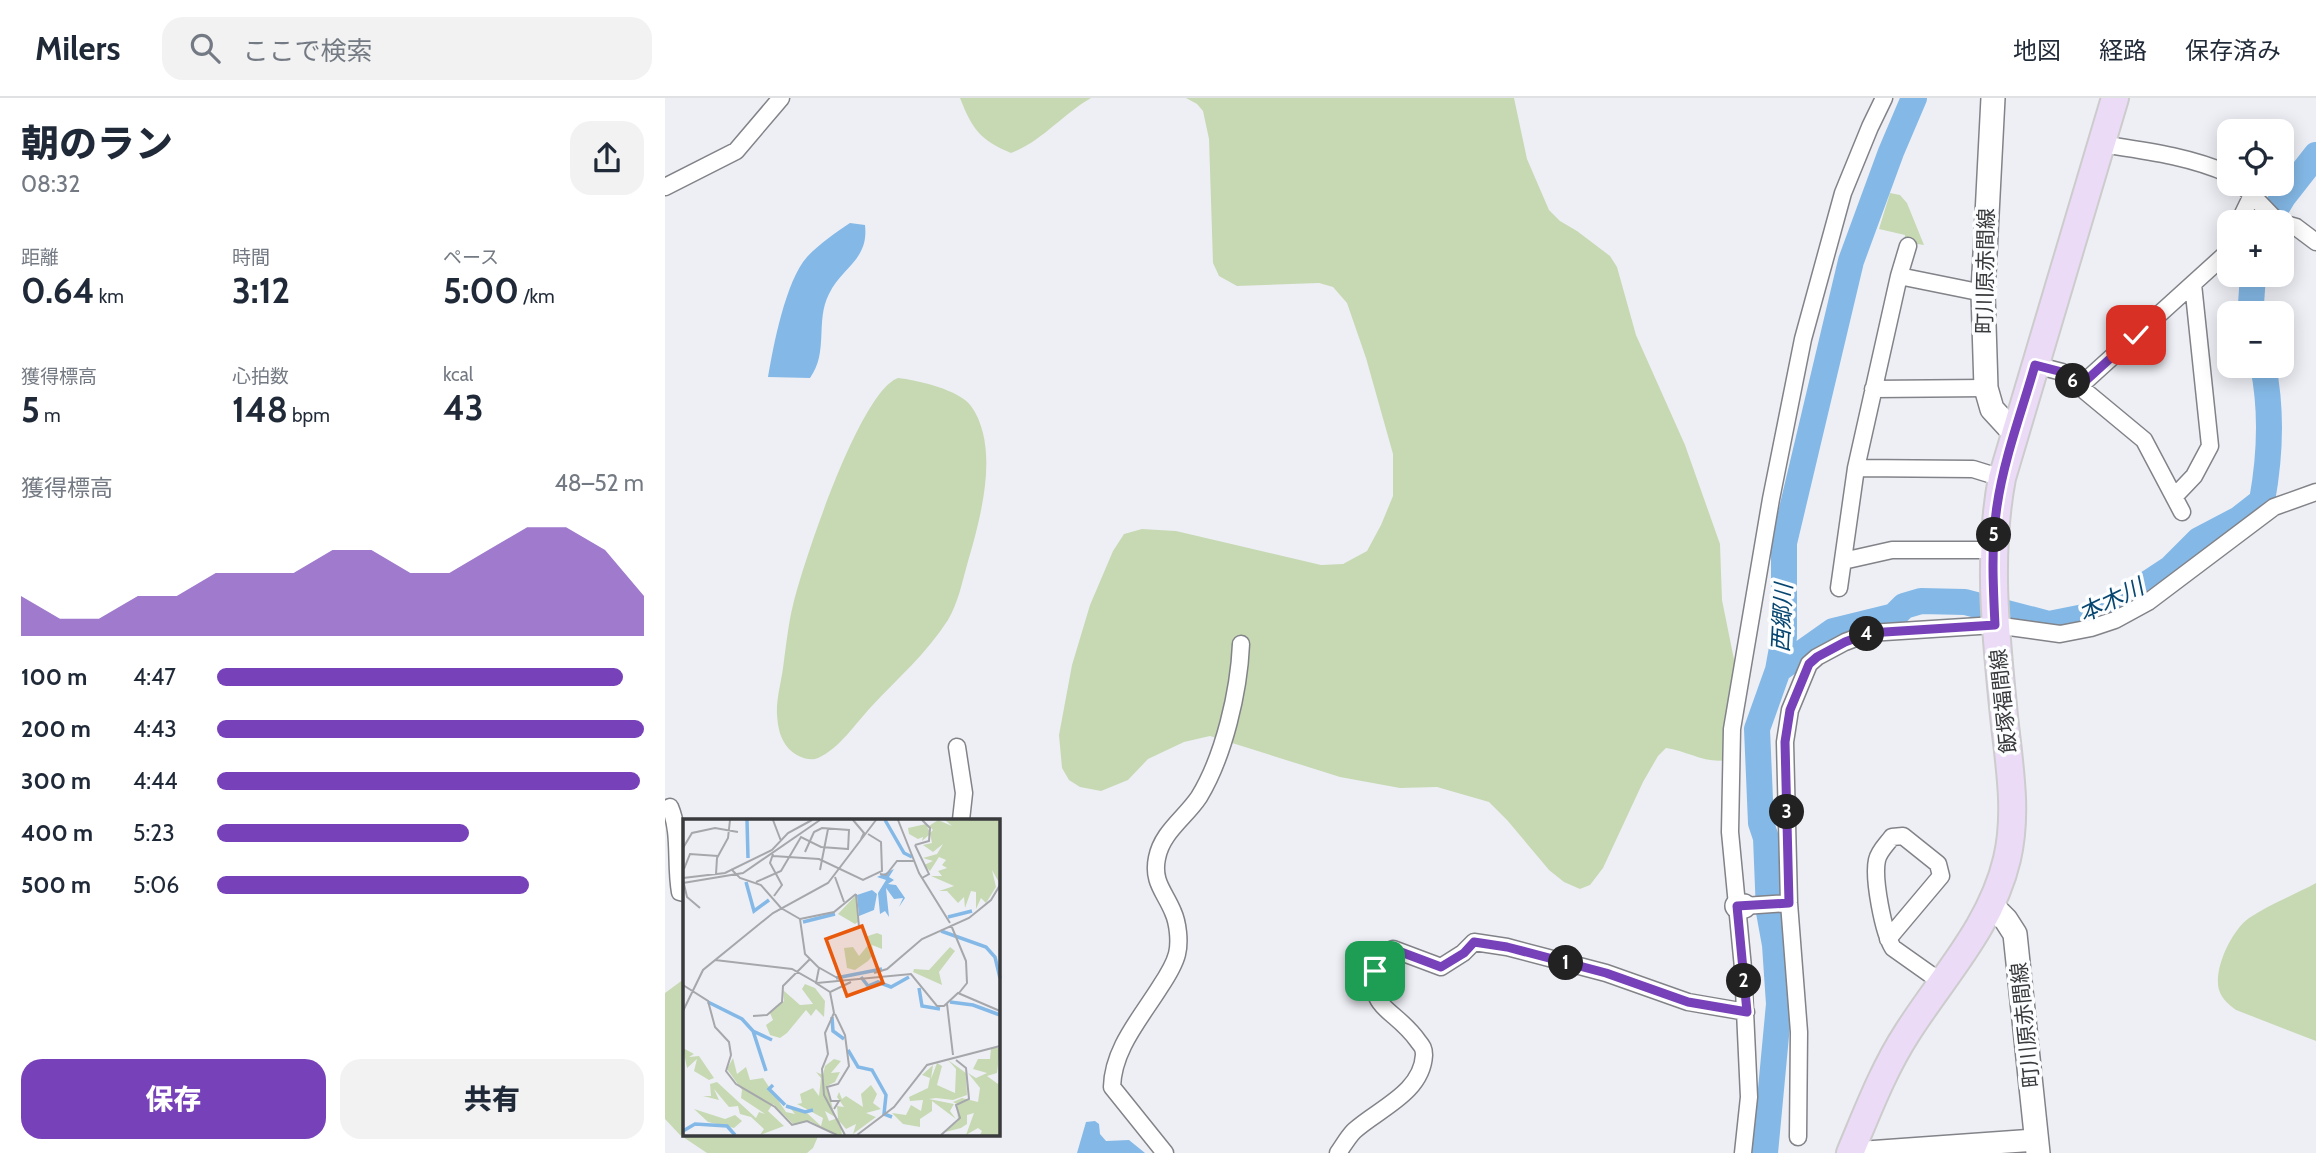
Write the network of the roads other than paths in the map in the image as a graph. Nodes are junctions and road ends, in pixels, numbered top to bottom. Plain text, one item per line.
1 (781, 98) edge
2 (1884, 98) edge
3 (1993, 98) edge
4 (2115, 98) edge
5 (2101, 144) junction
6 (2217, 168) edge
7 (665, 187) edge
8 (2252, 196) edge
9 (2267, 210) edge
10 (2294, 226) edge
11 (2316, 242) edge
12 (1909, 246) dead end
13 (2217, 262) edge
14 (1899, 276) junction
15 (2193, 284) junction
16 (1983, 293) junction
17 (2035, 365) junction
18 (2080, 386) junction
19 (1986, 388) junction
20 (1873, 389) junction
21 (2015, 434) junction
22 (1856, 468) junction
23 (2002, 478) junction
24 (2316, 492) edge
25 (1993, 550) junction
26 (1843, 561) junction
27 (1839, 589) dead end
28 (1995, 616) junction
29 (1241, 644) dead end
30 (957, 747) dead end
31 (670, 807) dead end
32 (961, 819) edge
33 (683, 893) edge
34 (1786, 903) junction
35 (1740, 906) junction
36 (1992, 906) junction
37 (1888, 939) junction
38 (1941, 982) junction
39 (1747, 1012) junction
40 (1798, 1137) dead end
41 (2037, 1147) edge
42 (1165, 1153) edge
43 (1338, 1153) edge
44 (1742, 1153) edge
45 (1851, 1153) edge

1 - 7 street
2 - 35 street
3 - 16 main road, 町川原赤間線
4 - 5 main road, 飯塚福間線
5 - 6 street
5 - 17 main road, 飯塚福間線
8 - 9 street
10 - 11 street
12 - 14 street
13 - 15 street
14 - 16 street
14 - 20 street
15 - 18 street
15 - 18 street
16 - 19 main road, 町川原赤間線
17 - 18 street
17 - 21 main road, 飯塚福間線
19 - 20 street
19 - 21 main road, 町川原赤間線
20 - 22 street
21 - 23 main road, 飯塚福間線
22 - 23 street
22 - 26 street
23 - 25 main road, 飯塚福間線
24 - 28 street
25 - 26 street
25 - 28 main road, 飯塚福間線
26 - 27 street
28 - 34 street
28 - 36 main road, 飯塚福間線
29 - 42 street
30 - 32 street
31 - 33 street
34 - 35 street
34 - 40 street
35 - 39 street
36 - 38 main road, 飯塚福間線
36 - 41 main road, 町川原赤間線
37 - 37 street
37 - 38 street
38 - 45 main road, 飯塚福間線
39 - 43 street
39 - 44 street
41 - 45 street

